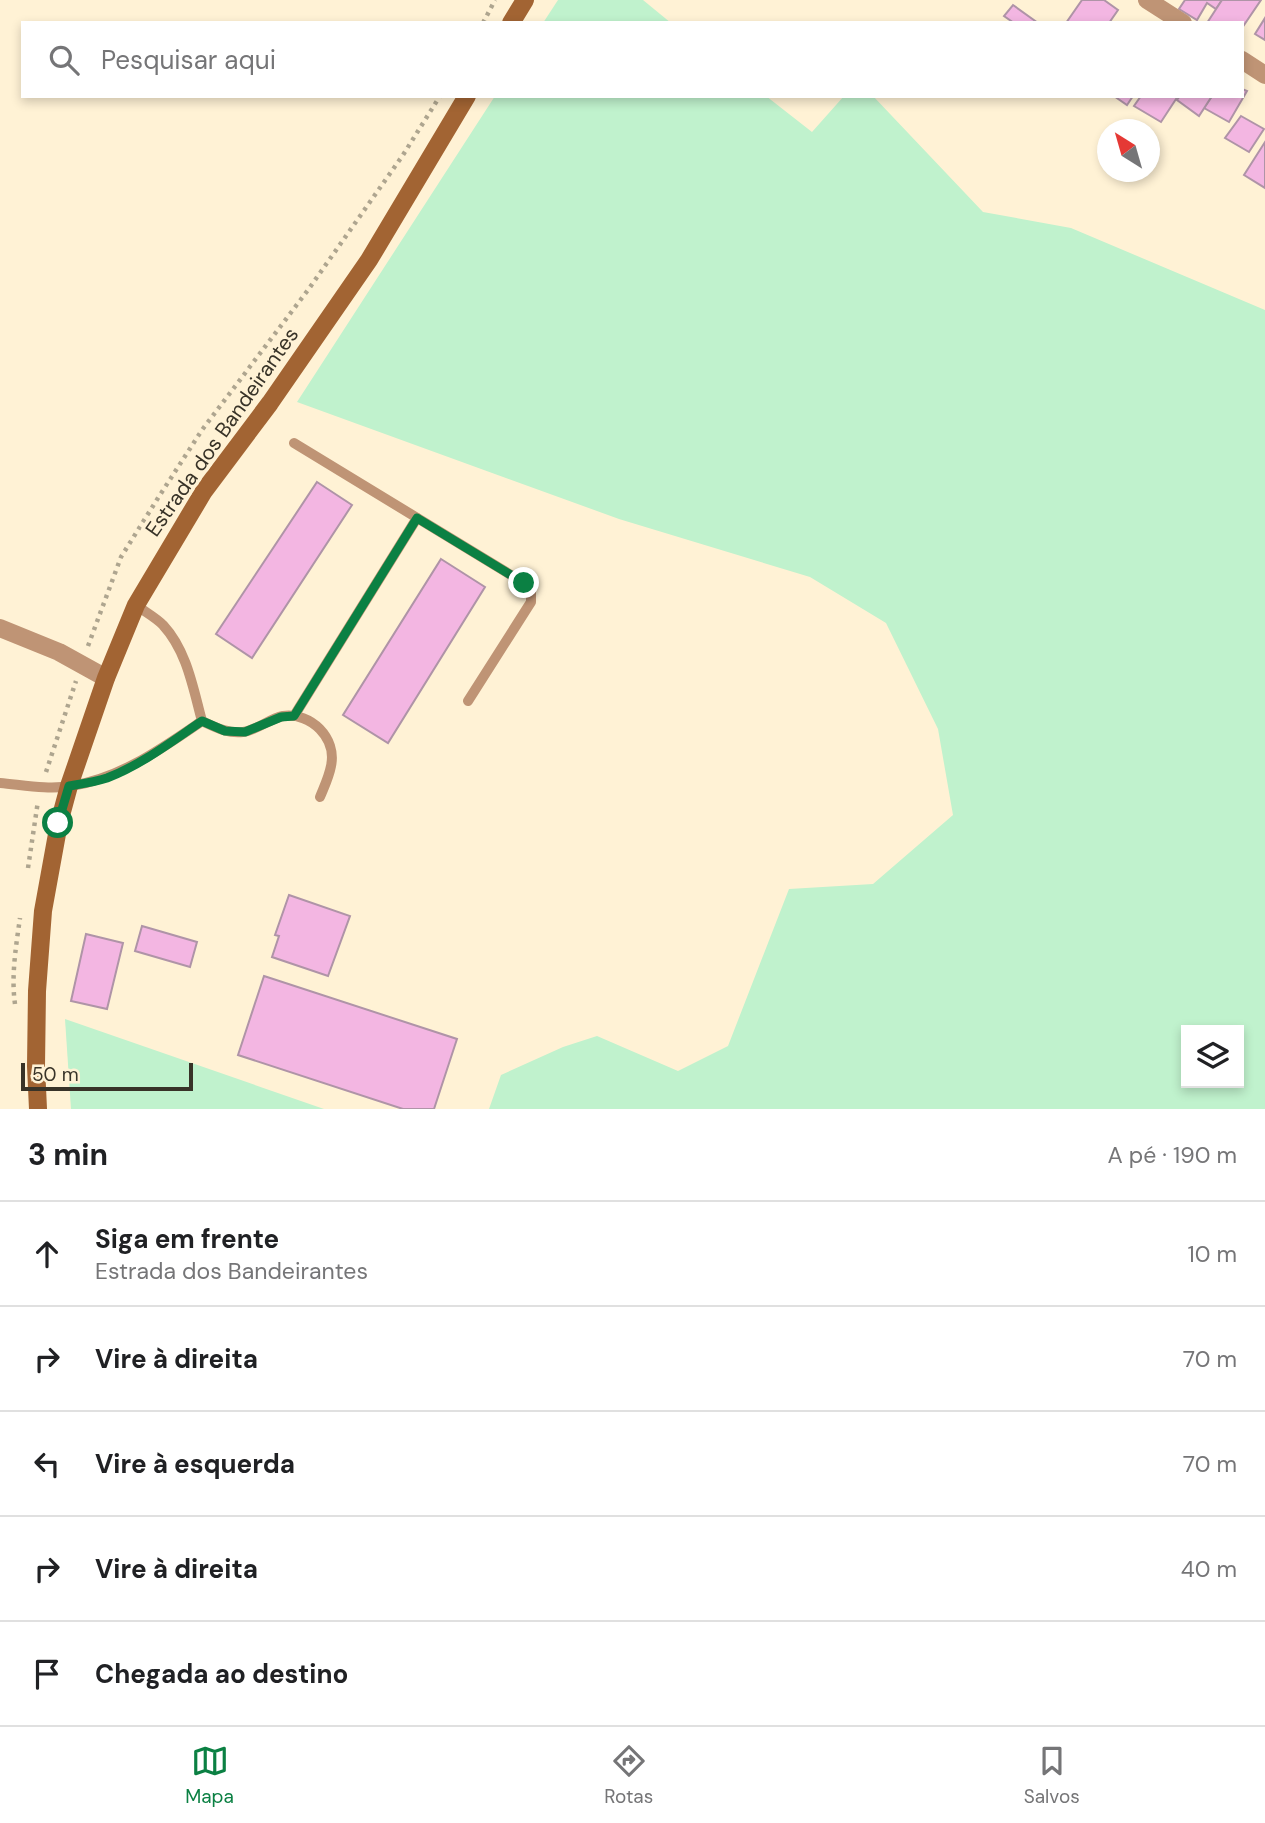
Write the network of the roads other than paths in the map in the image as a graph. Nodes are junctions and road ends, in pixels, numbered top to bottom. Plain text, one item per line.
1 (525, 0) edge
2 (1147, 0) edge
3 (513, 21) edge
4 (1180, 21) edge
5 (1244, 61) edge
6 (1265, 75) edge
7 (466, 98) edge
8 (295, 443) dead end
9 (417, 518) junction
10 (136, 605) junction
11 (0, 628) edge
12 (106, 678) junction
13 (468, 701) dead end
14 (294, 716) junction
15 (202, 721) junction
16 (0, 783) edge
17 (69, 786) junction
18 (320, 797) dead end
19 (38, 1109) edge

1 - 3 main road
2 - 4 street
5 - 6 street
7 - 10 main road, Estrada dos Bandeirantes
8 - 9 lane
9 - 13 lane
9 - 14 lane
10 - 12 main road, Estrada dos Bandeirantes
10 - 15 lane
11 - 12 street
12 - 17 main road, Estrada dos Bandeirantes
14 - 15 lane
14 - 18 lane
15 - 17 lane
16 - 17 lane
17 - 19 main road, Estrada dos Bandeirantes

